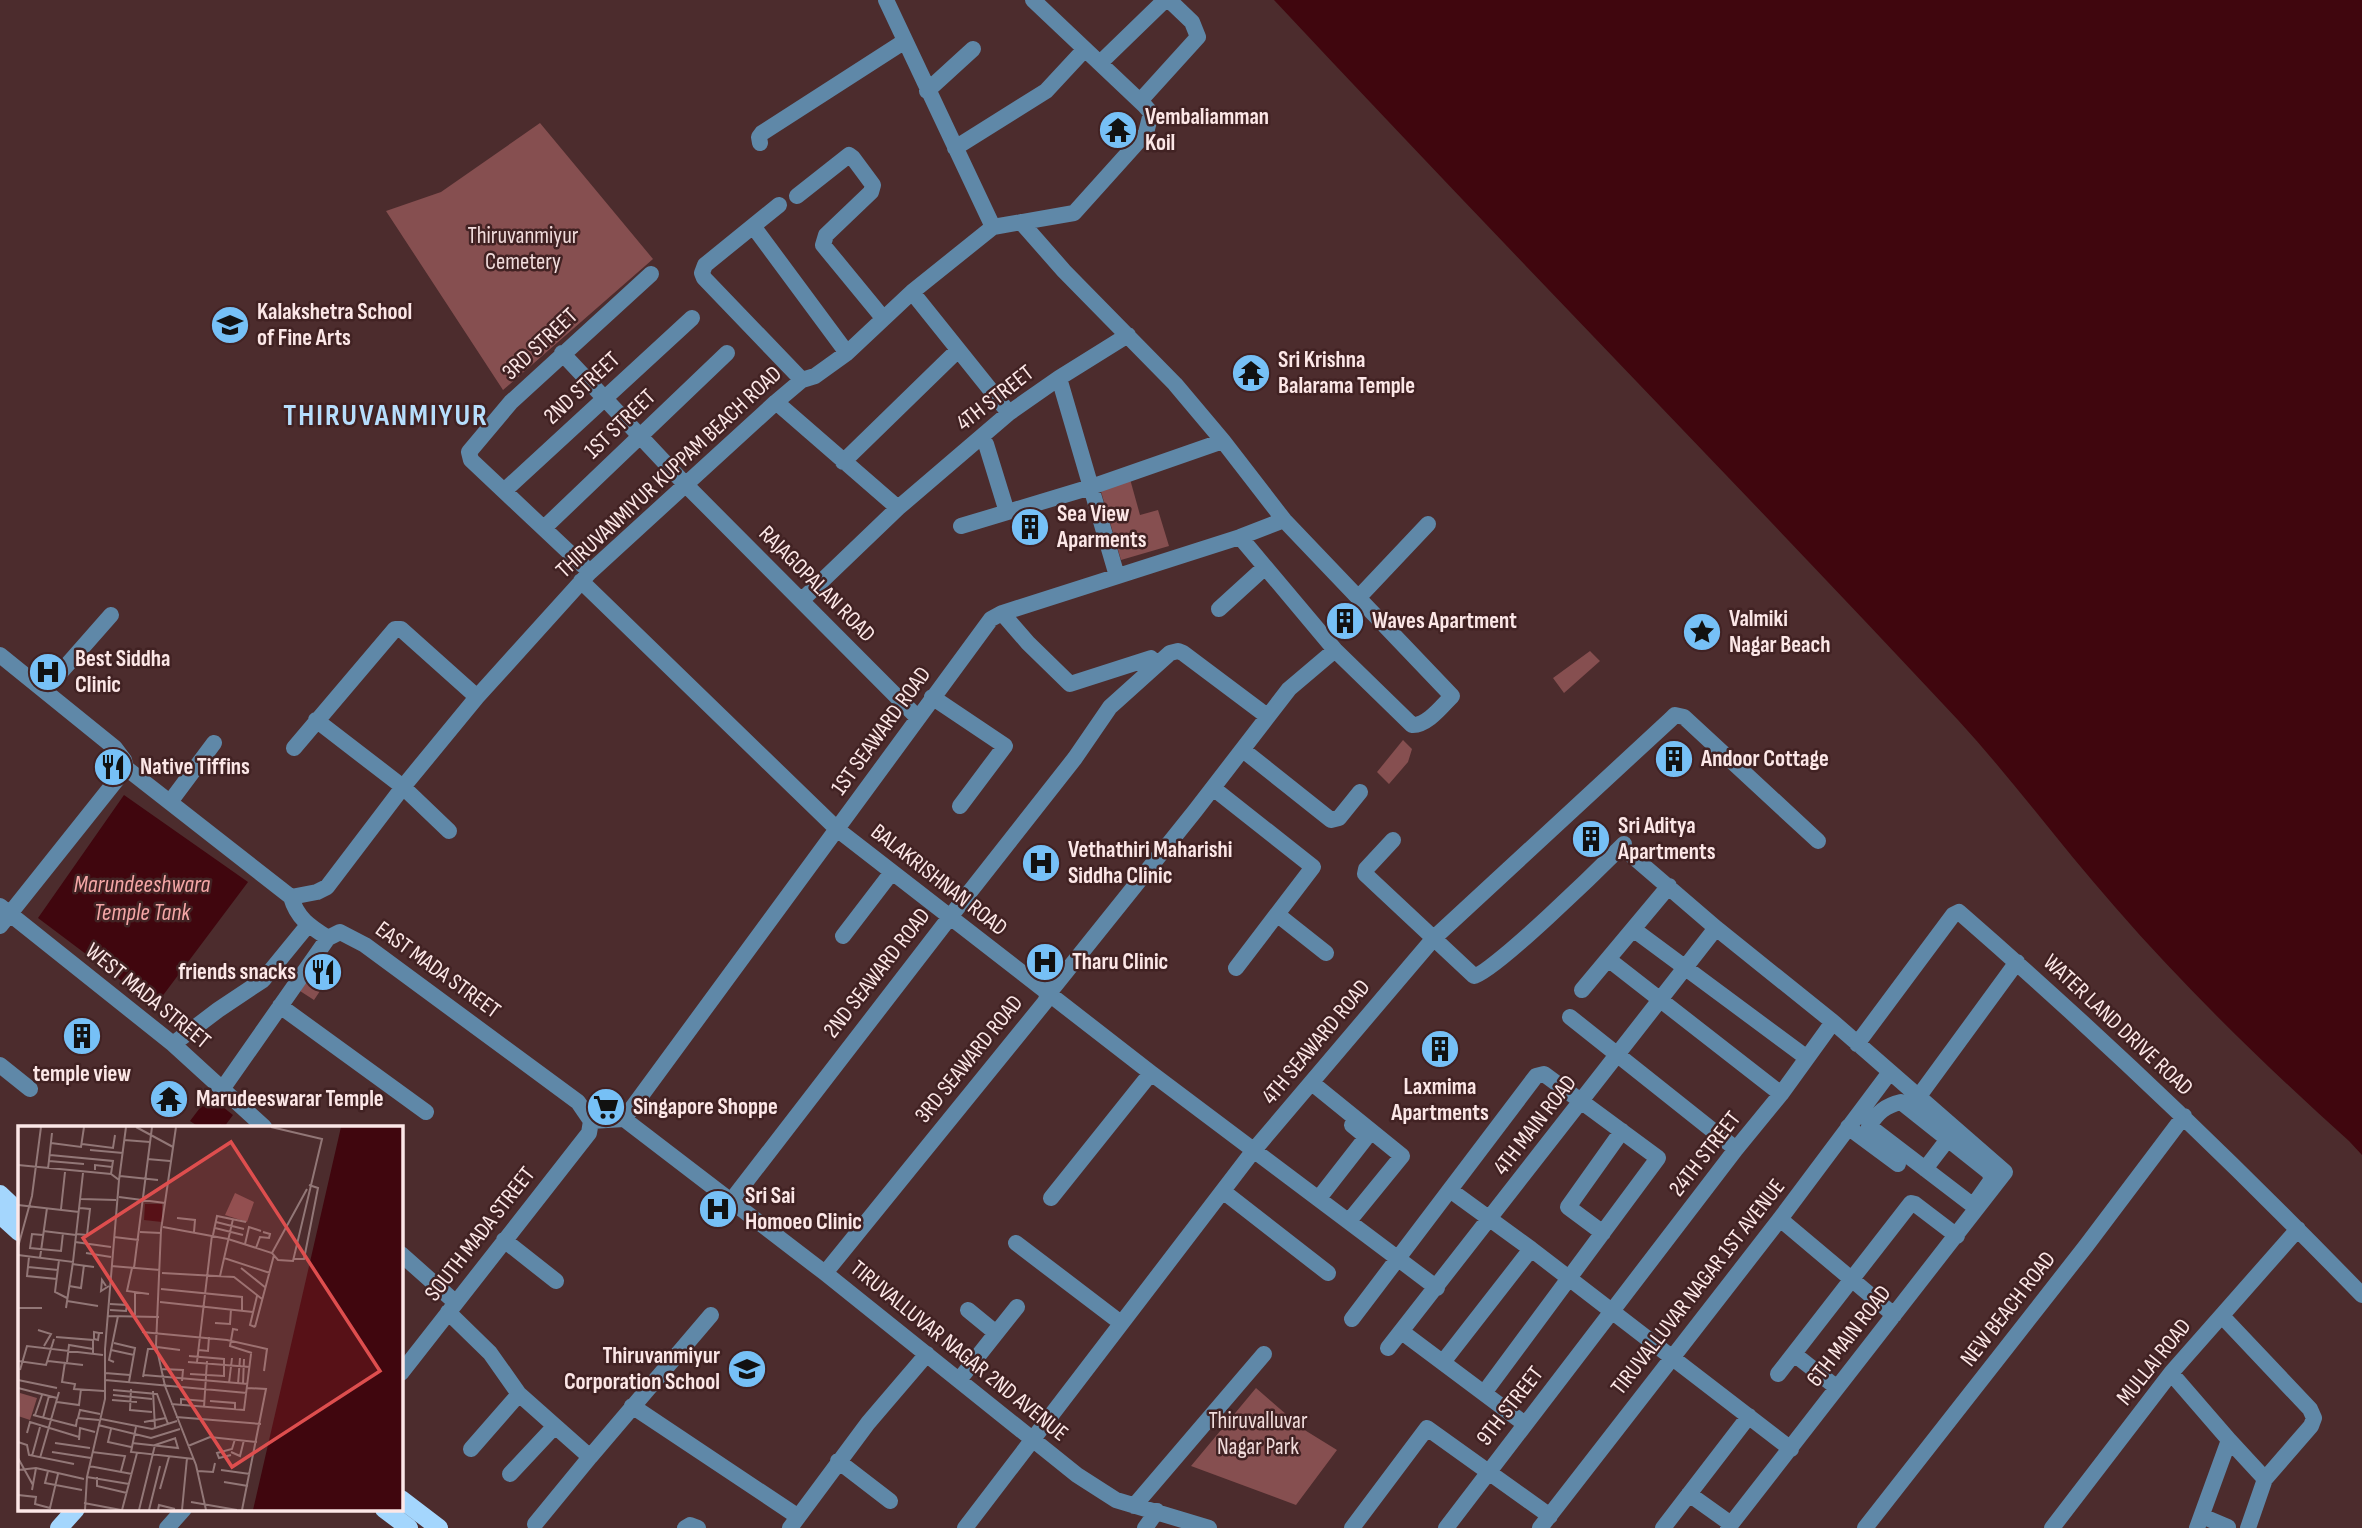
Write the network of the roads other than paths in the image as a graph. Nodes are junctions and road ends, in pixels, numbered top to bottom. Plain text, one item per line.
1 (886, 0) edge
2 (1033, 0) edge
3 (1167, 0) edge
4 (905, 41) junction
5 (973, 49) dead end
6 (1085, 49) junction
7 (1100, 63) junction
8 (927, 91) junction
9 (1145, 107) junction
10 (760, 143) dead end
11 (955, 148) junction
12 (797, 196) dead end
13 (779, 205) dead end
14 (1021, 222) junction
15 (752, 226) junction
16 (993, 228) junction
17 (650, 274) dead end
18 (912, 292) junction
19 (692, 318) dead end
20 (883, 318) junction
21 (1128, 335) junction
22 (958, 349) junction
23 (727, 353) dead end
24 (847, 353) junction
25 (562, 354) junction
26 (1059, 378) junction
27 (802, 380) junction
28 (604, 400) junction
29 (776, 402) junction
30 (1009, 413) junction
31 (640, 437) junction
32 (1223, 441) junction
33 (986, 444) dead end
34 (468, 455) joint
35 (843, 462) junction
36 (684, 484) junction
37 (1091, 487) junction
38 (504, 491) junction
39 (898, 508) junction
40 (1007, 512) junction
41 (1284, 520) junction
42 (1428, 524) dead end
43 (961, 526) dead end
44 (544, 528) junction
45 (1240, 537) junction
46 (1264, 568) junction
47 (585, 576) junction
48 (1117, 576) junction
49 (1359, 597) junction
50 (802, 600) junction
51 (1219, 609) dead end
52 (1002, 612) junction
53 (111, 615) dead end
54 (1335, 650) junction
55 (0, 655) edge
56 (1151, 658) dead end
57 (45, 690) junction
58 (477, 697) junction
59 (932, 697) junction
60 (1267, 716) junction
61 (917, 717) junction
62 (316, 720) junction
63 (214, 743) dead end
64 (294, 748) dead end
65 (1243, 750) junction
66 (126, 768) junction
67 (403, 787) junction
68 (1213, 788) junction
69 (1360, 792) dead end
70 (170, 802) junction
71 (960, 806) dead end
72 (838, 830) junction
73 (449, 831) dead end
74 (1393, 840) dead end
75 (1818, 841) dead end
76 (892, 872) junction
77 (1669, 886) junction
78 (290, 897) junction
79 (3, 915) edge
80 (1278, 915) junction
81 (950, 917) junction
82 (308, 925) junction
83 (1716, 928) junction
84 (1633, 929) junction
85 (843, 936) dead end
86 (328, 938) junction
87 (1434, 938) junction
88 (1326, 953) dead end
89 (1608, 959) junction
90 (2017, 962) junction
91 (1236, 968) dead end
92 (1685, 968) junction
93 (1582, 990) dead end
94 (1049, 993) junction
95 (1660, 1001) junction
96 (280, 1006) junction
97 (1570, 1017) dead end
98 (1833, 1023) junction
99 (173, 1044) junction
100 (1857, 1044) junction
101 (1618, 1056) junction
102 (1807, 1059) junction
103 (0, 1065) edge
104 (1890, 1072) junction
105 (1151, 1073) junction
106 (1309, 1086) junction
107 (223, 1088) junction
108 (30, 1089) dead end
109 (1781, 1094) junction
110 (1913, 1097) junction
111 (1582, 1102) junction
112 (426, 1112) dead end
113 (2184, 1116) junction
114 (624, 1119) junction
115 (591, 1121) junction
116 (263, 1126) edge
117 (1848, 1127) junction
118 (1944, 1130) junction
119 (1622, 1132) junction
120 (1736, 1149) junction
121 (1254, 1150) junction
122 (1898, 1164) dead end
123 (1925, 1169) junction
124 (1450, 1190) junction
125 (1224, 1192) junction
126 (0, 1194) edge
127 (1051, 1198) dead end
128 (1319, 1198) junction
129 (731, 1200) junction
130 (18, 1211) edge
131 (0, 1215) edge
132 (1780, 1219) junction
133 (1490, 1220) junction
134 (1349, 1221) junction
135 (2298, 1229) junction
136 (18, 1231) edge
137 (1603, 1233) junction
138 (1957, 1236) junction
139 (504, 1240) junction
140 (1016, 1243) dead end
141 (1531, 1249) junction
142 (402, 1255) edge
143 (1398, 1258) junction
144 (825, 1273) junction
145 (1328, 1273) dead end
146 (1568, 1278) junction
147 (1851, 1279) junction
148 (556, 1281) dead end
149 (1437, 1288) junction
150 (2362, 1295) edge
151 (451, 1307) junction
152 (1017, 1307) dead end
153 (968, 1310) dead end
154 (1612, 1312) junction
155 (711, 1315) dead end
156 (1894, 1315) junction
157 (2222, 1316) junction
158 (1352, 1320) dead end
159 (1121, 1323) junction
160 (1402, 1332) junction
161 (996, 1334) junction
162 (1388, 1348) dead end
163 (927, 1354) junction
164 (1264, 1354) dead end
165 (1794, 1354) junction
166 (1672, 1357) junction
167 (1443, 1362) junction
168 (402, 1372) edge
169 (2171, 1373) junction
170 (1778, 1374) dead end
171 (959, 1380) junction
172 (1836, 1387) junction
173 (1484, 1393) junction
174 (519, 1394) junction
175 (632, 1406) junction
176 (1749, 1416) junction
177 (1525, 1424) junction
178 (554, 1427) junction
179 (1033, 1440) junction
180 (2229, 1440) junction
181 (471, 1449) dead end
182 (1791, 1449) junction
183 (590, 1457) junction
184 (838, 1461) junction
185 (1488, 1472) junction
186 (510, 1474) dead end
187 (2265, 1479) junction
188 (1689, 1494) junction
189 (402, 1500) edge
190 (890, 1501) dead end
191 (1134, 1506) junction
192 (75, 1510) edge
193 (183, 1510) edge
194 (385, 1510) edge
195 (1157, 1511) junction
196 (793, 1522) edge
197 (1545, 1522) edge
198 (2199, 1522) edge
199 (535, 1524) dead end
200 (1730, 1526) edge
201 (2228, 1527) edge
202 (59, 1528) edge
203 (167, 1528) edge
204 (409, 1528) edge
205 (439, 1528) edge
206 (685, 1528) edge
207 (698, 1528) edge
208 (965, 1528) edge
209 (1145, 1528) edge
210 (1209, 1528) edge
211 (1352, 1528) edge
212 (1446, 1528) edge
213 (1663, 1528) edge
214 (1865, 1528) edge
215 (2052, 1528) edge
216 (2248, 1528) edge

1 - 4 street
2 - 6 street
3 - 7 street
3 - 9 street, THIRUVANMIYUR KUPPAM BEACH ROAD
4 - 8 street
4 - 10 street
5 - 8 street
6 - 7 street
6 - 11 street
7 - 9 street
8 - 11 street
9 - 14 street, THIRUVANMIYUR KUPPAM BEACH ROAD
11 - 16 street
12 - 20 street
13 - 15 street
14 - 16 street, THIRUVANMIYUR KUPPAM BEACH ROAD
14 - 21 street
15 - 24 street
15 - 27 street
16 - 18 street, THIRUVANMIYUR KUPPAM BEACH ROAD
17 - 25 street, 3RD STREET
18 - 20 street, THIRUVANMIYUR KUPPAM BEACH ROAD
18 - 22 street
19 - 28 street, 2ND STREET
20 - 24 street, THIRUVANMIYUR KUPPAM BEACH ROAD
21 - 26 street, 4TH STREET
21 - 32 street
22 - 30 street
22 - 35 street
23 - 31 street, 1ST STREET
24 - 27 street, THIRUVANMIYUR KUPPAM BEACH ROAD
25 - 28 street, RAJAGOPALAN ROAD
25 - 34 street, 3RD STREET
26 - 30 street, 4TH STREET
26 - 37 street
27 - 29 street, THIRUVANMIYUR KUPPAM BEACH ROAD
28 - 31 street, RAJAGOPALAN ROAD
28 - 38 street, 2ND STREET
29 - 35 street
29 - 36 street, THIRUVANMIYUR KUPPAM BEACH ROAD
30 - 39 street, 4TH STREET
31 - 36 street, RAJAGOPALAN ROAD
31 - 44 street, 1ST STREET
32 - 37 street
32 - 41 street
33 - 40 street
34 - 38 street, BALAKRISHNAN ROAD
35 - 39 street
36 - 47 street, THIRUVANMIYUR KUPPAM BEACH ROAD
36 - 50 street, RAJAGOPALAN ROAD
37 - 40 street
37 - 48 street
38 - 44 street, BALAKRISHNAN ROAD
39 - 50 street, 4TH STREET
40 - 43 street
41 - 45 street, 1ST SEAWARD ROAD
41 - 49 street
42 - 49 street
44 - 47 street, BALAKRISHNAN ROAD
45 - 46 street
45 - 48 street, 1ST SEAWARD ROAD
46 - 51 street
46 - 54 street
47 - 58 street, THIRUVANMIYUR KUPPAM BEACH ROAD
47 - 72 street, BALAKRISHNAN ROAD
48 - 52 street, 1ST SEAWARD ROAD
49 - 54 street
50 - 61 street, RAJAGOPALAN ROAD
52 - 56 street
52 - 59 street, 1ST SEAWARD ROAD
53 - 57 street
54 - 60 street, 3RD SEAWARD ROAD
55 - 57 street, EAST MADA STREET
57 - 66 street, EAST MADA STREET
58 - 62 street
58 - 67 street, THIRUVANMIYUR KUPPAM BEACH ROAD
59 - 61 street, 1ST SEAWARD ROAD
59 - 71 street
60 - 65 street, 3RD SEAWARD ROAD
60 - 81 street, 2ND SEAWARD ROAD
61 - 72 street, 1ST SEAWARD ROAD
62 - 64 street
62 - 67 street
63 - 70 street
65 - 68 street, 3RD SEAWARD ROAD
65 - 69 street
66 - 70 street, EAST MADA STREET
66 - 79 street
67 - 73 street
67 - 78 street, THIRUVANMIYUR KUPPAM BEACH ROAD
68 - 80 street
68 - 94 street, 3RD SEAWARD ROAD
70 - 78 street, EAST MADA STREET
72 - 76 street, BALAKRISHNAN ROAD
72 - 114 street, 1ST SEAWARD ROAD
74 - 87 street
75 - 87 street, 4TH SEAWARD ROAD
76 - 81 street, BALAKRISHNAN ROAD
76 - 85 street
77 - 83 street
77 - 84 street
77 - 87 street
78 - 82 street, EAST MADA STREET
79 - 99 street, WEST MADA STREET
80 - 88 street
80 - 91 street
81 - 94 street, BALAKRISHNAN ROAD
81 - 129 street, 2ND SEAWARD ROAD
82 - 86 street, EAST MADA STREET
82 - 99 street
83 - 92 street, 4TH MAIN ROAD
83 - 98 street
84 - 89 street
84 - 92 street
86 - 96 street
86 - 115 street, EAST MADA STREET
87 - 106 street, 4TH SEAWARD ROAD
89 - 93 street
89 - 95 street
90 - 100 street, WATER LAND DRIVE ROAD
90 - 110 street
90 - 113 street, WATER LAND DRIVE ROAD
92 - 95 street, 4TH MAIN ROAD
92 - 102 street
94 - 105 street, BALAKRISHNAN ROAD
94 - 144 street, 3RD SEAWARD ROAD
95 - 101 street, 4TH MAIN ROAD
95 - 109 street
96 - 107 street
96 - 112 street
97 - 101 street
98 - 100 street
98 - 102 street, 24TH STREET
99 - 107 street, WEST MADA STREET
100 - 104 street
101 - 111 street, 4TH MAIN ROAD
101 - 120 street
102 - 109 street, 24TH STREET
103 - 108 street
104 - 110 street
104 - 117 street, TIRUVALLUVAR NAGAR 1ST AVENUE
105 - 121 street, BALAKRISHNAN ROAD
105 - 127 street
106 - 121 street, 4TH SEAWARD ROAD
106 - 128 street
106 - 134 street
107 - 116 street, WEST MADA STREET
109 - 120 street, 24TH STREET
110 - 118 street
110 - 123 street
111 - 119 street
111 - 124 street
111 - 133 street, 4TH MAIN ROAD
113 - 135 street, WATER LAND DRIVE ROAD
113 - 214 street, NEW BEACH ROAD
114 - 115 street
114 - 129 street, TIRUVALLUVAR NAGAR 2ND AVENUE
115 - 139 street, SOUTH MADA STREET
117 - 122 street
117 - 132 street, TIRUVALLUVAR NAGAR 1ST AVENUE
118 - 123 street
118 - 123 street
118 - 138 street, 6TH MAIN ROAD
119 - 137 street
119 - 137 street
120 - 154 street, 24TH STREET
121 - 125 street, 4TH SEAWARD ROAD
121 - 128 street, BALAKRISHNAN ROAD
124 - 133 street
124 - 143 street
125 - 145 street
125 - 159 street, 4TH SEAWARD ROAD
126 - 130 main road
128 - 134 street, BALAKRISHNAN ROAD
129 - 144 street, TIRUVALLUVAR NAGAR 2ND AVENUE
131 - 136 main road
132 - 147 street
132 - 166 street, TIRUVALLUVAR NAGAR 1ST AVENUE
133 - 141 street
133 - 149 street, 4TH MAIN ROAD
134 - 143 street, BALAKRISHNAN ROAD
135 - 150 street, WATER LAND DRIVE ROAD
135 - 157 street, MULLAI ROAD
137 - 146 street
138 - 147 street
138 - 156 street, 6TH MAIN ROAD
139 - 148 street
139 - 151 street, SOUTH MADA STREET
140 - 159 street
141 - 146 street
141 - 167 street
142 - 151 street
143 - 149 street, BALAKRISHNAN ROAD
143 - 158 street
144 - 163 street, TIRUVALLUVAR NAGAR 2ND AVENUE
146 - 154 street
146 - 173 street
147 - 156 street
147 - 165 street
149 - 160 street, 4TH MAIN ROAD
151 - 168 street, SOUTH MADA STREET
151 - 174 street
152 - 161 street
153 - 161 street
154 - 166 street
154 - 177 street, 9TH STREET
155 - 175 street
156 - 172 street, 6TH MAIN ROAD
157 - 169 street, MULLAI ROAD
157 - 187 street
159 - 179 street, 4TH SEAWARD ROAD
160 - 162 street, 4TH MAIN ROAD
160 - 167 street
161 - 171 street
163 - 171 street, TIRUVALLUVAR NAGAR 2ND AVENUE
163 - 184 street
164 - 191 street
165 - 170 street
165 - 172 street
166 - 176 street
166 - 197 street, TIRUVALLUVAR NAGAR 1ST AVENUE
167 - 173 street
169 - 180 street
169 - 215 street, MULLAI ROAD
171 - 179 street, TIRUVALLUVAR NAGAR 2ND AVENUE
172 - 182 street, 6TH MAIN ROAD
173 - 177 street
174 - 178 street
174 - 181 street
175 - 183 street
175 - 196 street
176 - 182 street
176 - 188 street
177 - 185 street, 9TH STREET
178 - 183 street
178 - 186 street
179 - 191 street, TIRUVALLUVAR NAGAR 2ND AVENUE
179 - 208 street, 4TH SEAWARD ROAD
180 - 187 street
180 - 198 street
182 - 200 street, 6TH MAIN ROAD
183 - 199 street
184 - 190 street
184 - 196 street
185 - 197 street
185 - 211 street
185 - 212 street, 9TH STREET
187 - 216 street
188 - 200 street
188 - 213 street
189 - 205 main road
191 - 195 street, TIRUVALLUVAR NAGAR 2ND AVENUE
192 - 202 main road
193 - 203 street
194 - 204 main road
195 - 209 street
195 - 210 street, TIRUVALLUVAR NAGAR 2ND AVENUE
198 - 201 street
206 - 207 street

